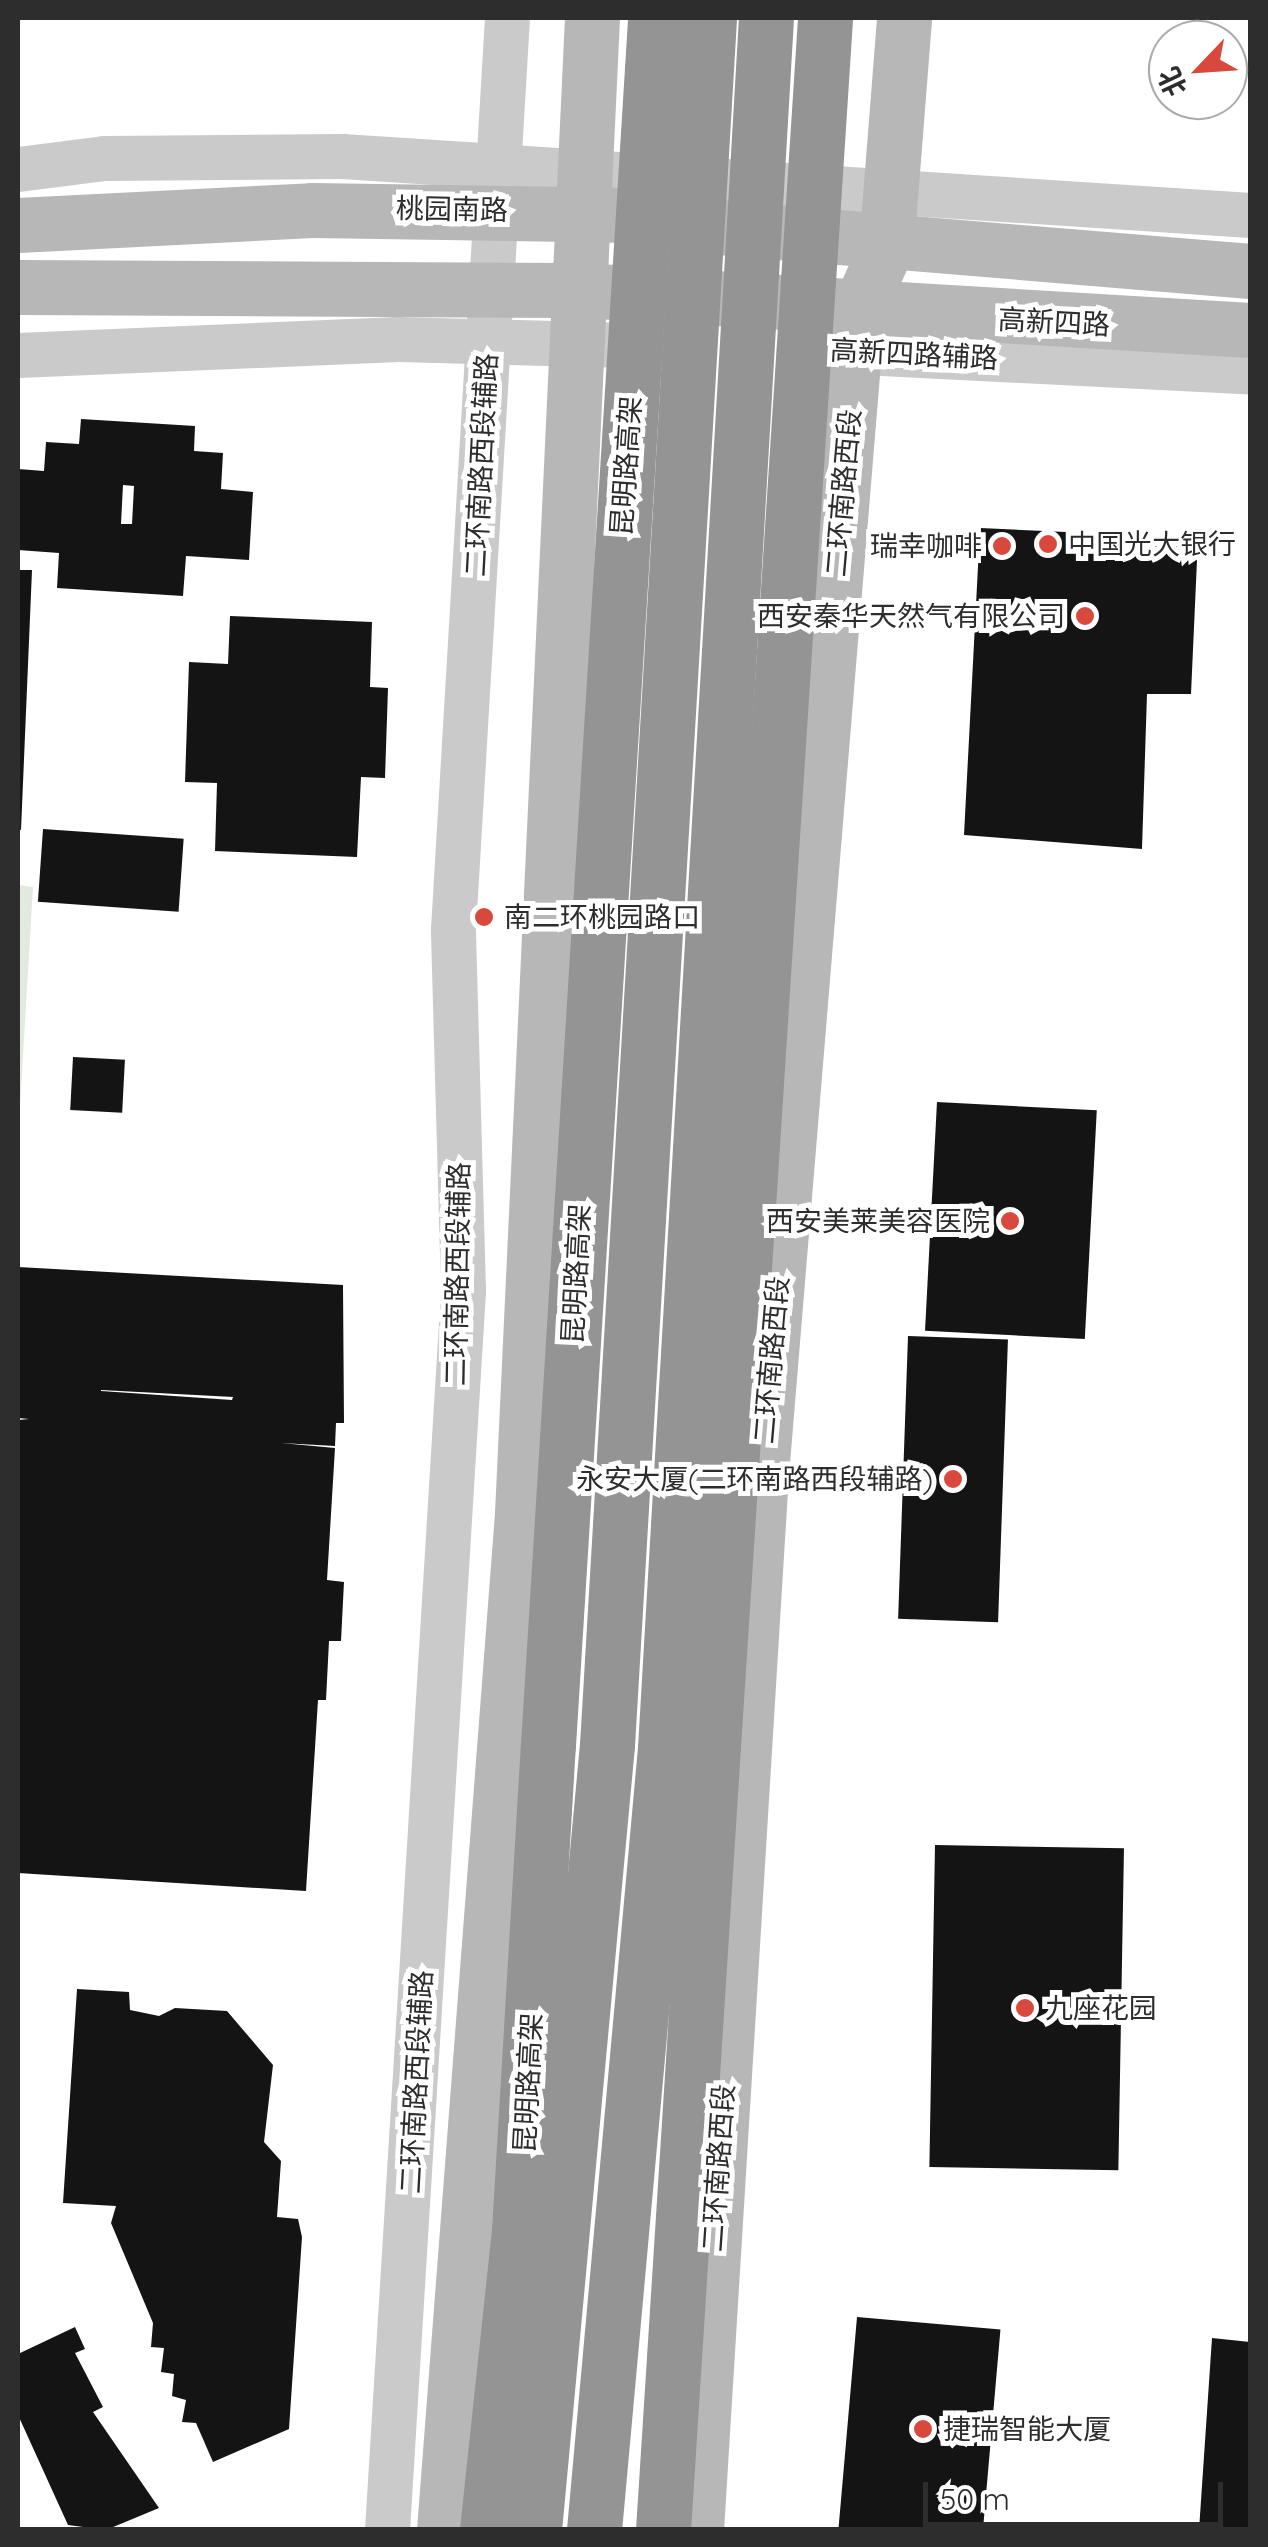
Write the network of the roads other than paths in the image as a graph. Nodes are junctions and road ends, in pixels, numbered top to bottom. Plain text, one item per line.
1 (507, 18) edge
2 (592, 18) edge
3 (655, 18) edge
4 (709, 18) edge
5 (766, 18) edge
6 (825, 18) edge
7 (904, 18) edge
8 (18, 169) edge
9 (496, 189) junction
10 (583, 192) junction
11 (890, 192) junction
12 (1250, 215) edge
13 (18, 226) edge
14 (886, 248) junction
15 (1250, 271) edge
16 (18, 287) edge
17 (581, 290) junction
18 (490, 315) junction
19 (1250, 330) edge
20 (856, 332) junction
21 (578, 344) junction
22 (18, 354) edge
23 (1250, 372) edge
24 (386, 2530) edge
25 (444, 2530) edge
26 (488, 2530) edge
27 (534, 2530) edge
28 (594, 2530) edge
29 (663, 2530) edge
30 (696, 2530) edge

1 - 9 street, 二环南路西段辅路
2 - 10 main road
3 - 26 highway, 昆明路高架, bridge
4 - 27 highway, bridge
5 - 28 highway, bridge
6 - 29 highway, bridge
7 - 11 main road, 二环南路西段
8 - 9 street
9 - 10 main road, 桃园南路
9 - 13 main road, 桃园南路
9 - 18 street, 二环南路西段辅路
10 - 11 street
10 - 14 main road, 桃园南路
10 - 17 main road
11 - 12 street
11 - 14 main road, 二环南路西段
14 - 15 main road
14 - 20 main road, 二环南路西段
16 - 18 main road
17 - 18 main road
17 - 20 main road
17 - 21 main road
18 - 21 street, 高新四路辅路
18 - 22 street, 高新四路辅路
18 - 24 street, 二环南路西段辅路
19 - 20 main road, 高新四路
20 - 21 street, 高新四路辅路
20 - 23 street, 高新四路辅路
20 - 30 main road, 二环南路西段
21 - 25 main road

